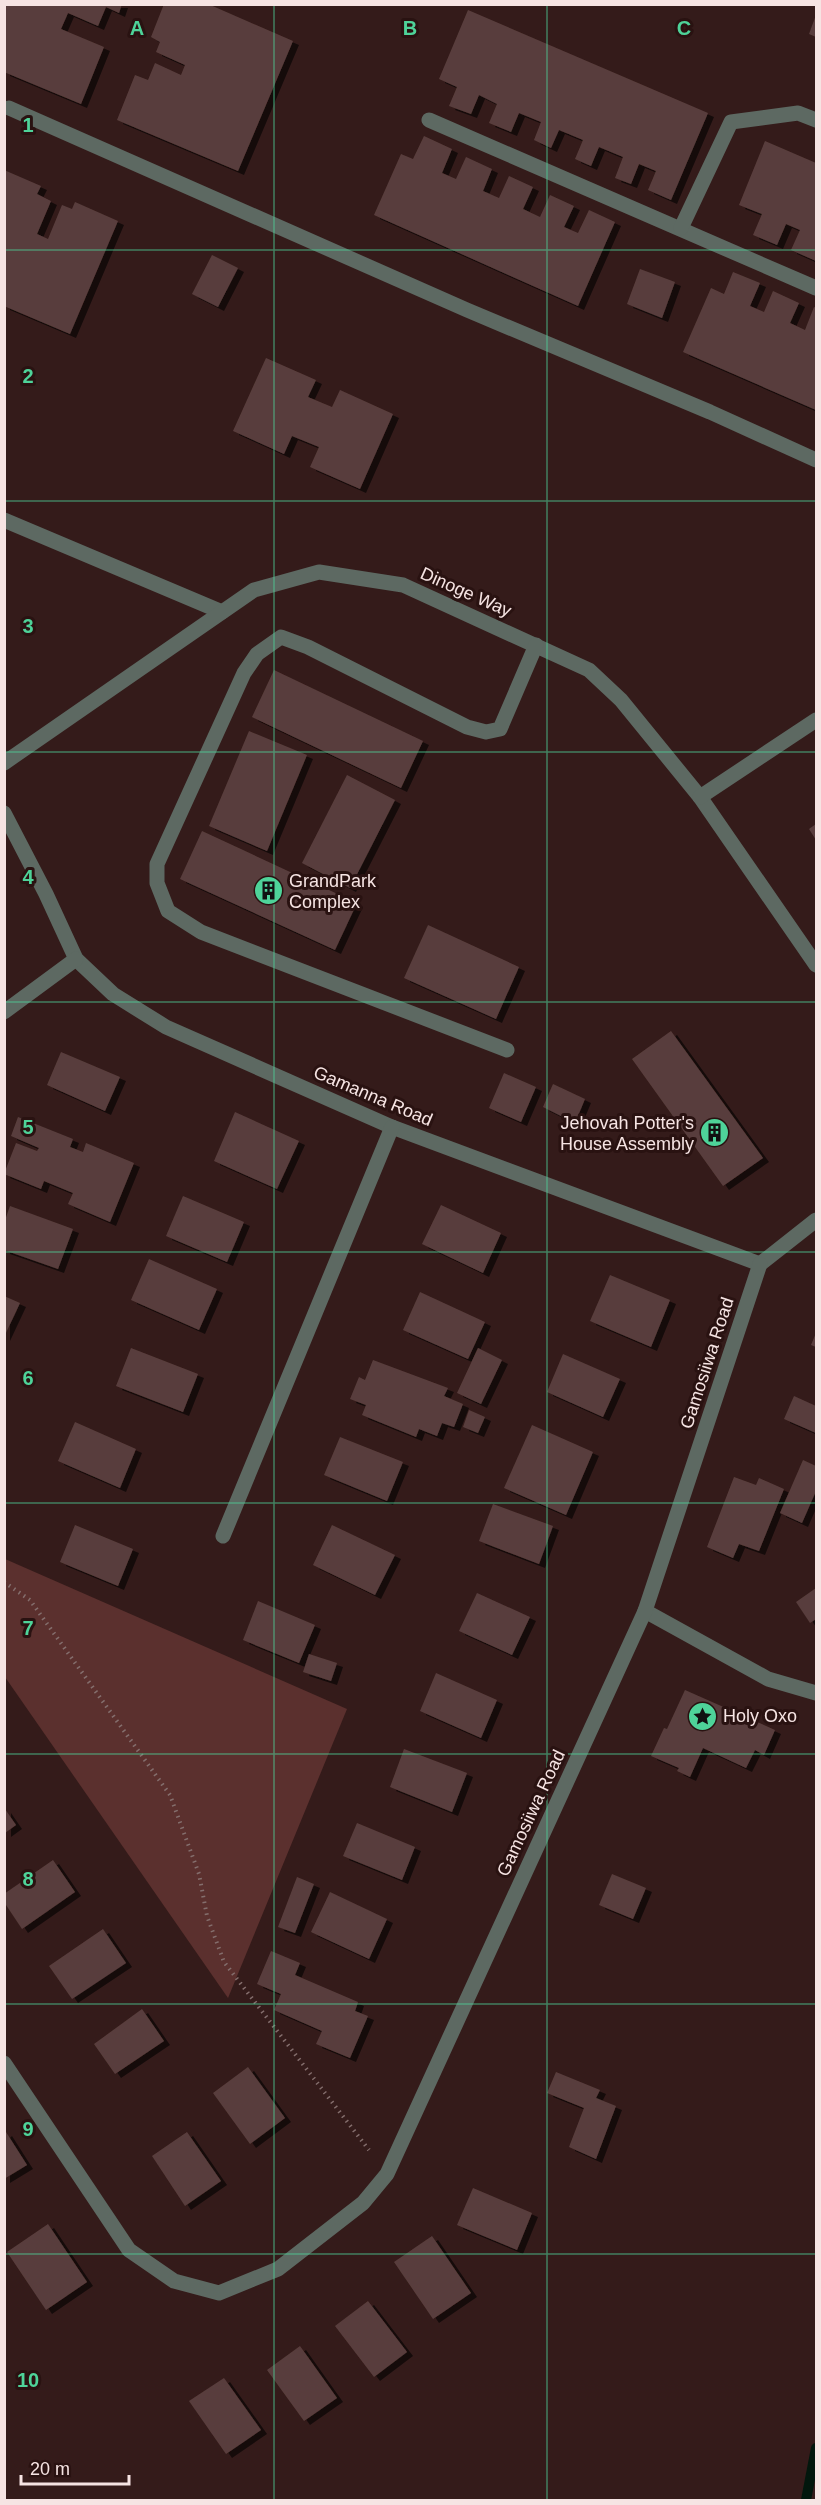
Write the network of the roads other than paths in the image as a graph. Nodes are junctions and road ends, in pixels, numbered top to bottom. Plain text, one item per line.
1 (9, 108) dead end
2 (429, 120) dead end
3 (816, 120) edge
4 (681, 228) junction
5 (816, 288) edge
6 (816, 460) edge
7 (4, 520) edge
8 (222, 612) junction
9 (536, 645) junction
10 (816, 720) edge
11 (4, 763) edge
12 (700, 797) junction
13 (4, 813) edge
14 (76, 960) junction
15 (816, 964) edge
16 (4, 1012) edge
17 (507, 1050) dead end
18 (392, 1127) junction
19 (816, 1220) edge
20 (760, 1264) junction
21 (223, 1536) dead end
22 (645, 1611) junction
23 (816, 1693) edge
24 (4, 2063) edge

1 - 6 street
2 - 4 street
3 - 4 street
4 - 5 street
7 - 8 street
8 - 9 street, Dinoge Way
8 - 11 street, Dinoge Way
9 - 12 street, Dinoge Way
9 - 17 street
10 - 12 street
12 - 15 street, Dinoge Way
13 - 14 street, Gamanna Road
14 - 16 street
14 - 18 street, Gamanna Road
18 - 20 street, Gamanna Road
18 - 21 street
19 - 20 street
20 - 22 street, Gamosiiwa Road
22 - 23 street
22 - 24 street, Gamosiiwa Road

